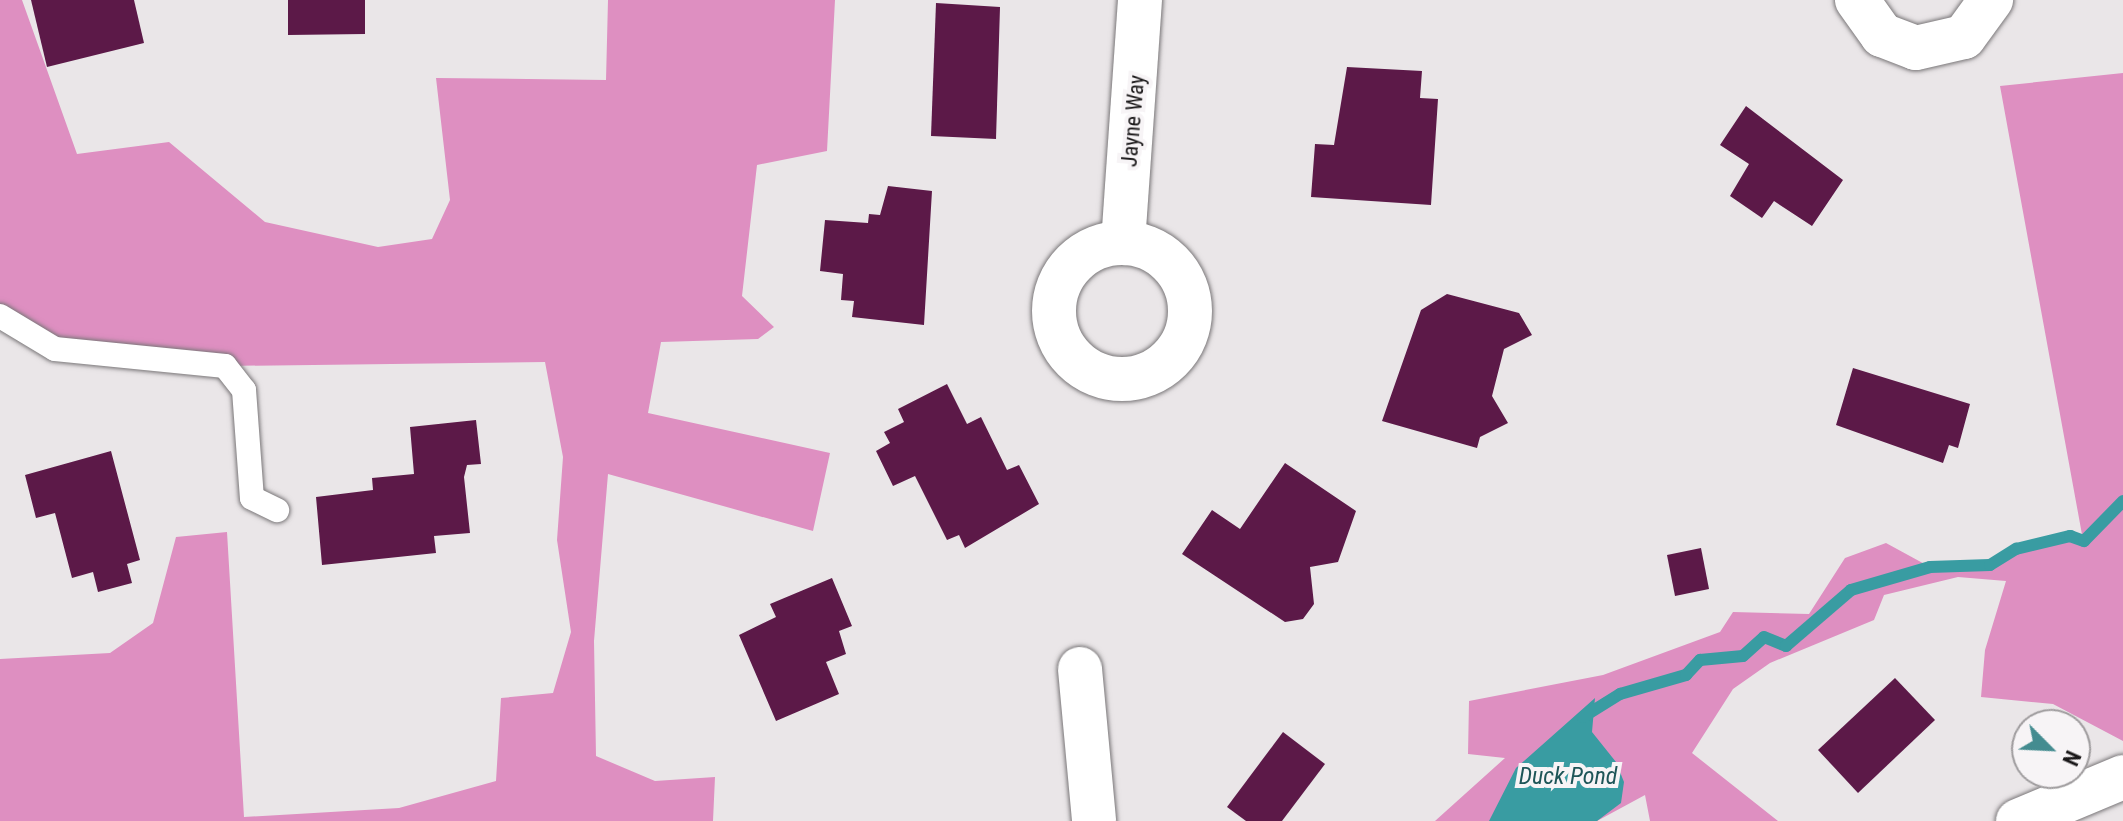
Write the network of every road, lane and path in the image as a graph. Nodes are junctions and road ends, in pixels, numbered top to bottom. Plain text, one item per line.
1 (1140, 0) edge
2 (1857, 0) edge
3 (1991, 0) edge
4 (1123, 243) dead end
5 (0, 316) edge
6 (277, 510) dead end
7 (1080, 669) dead end
8 (2123, 777) edge
9 (1094, 821) edge
10 (2018, 821) edge

1 - 4 street, Jayne Way
2 - 3 street
5 - 6 lane
7 - 9 street
8 - 10 street

